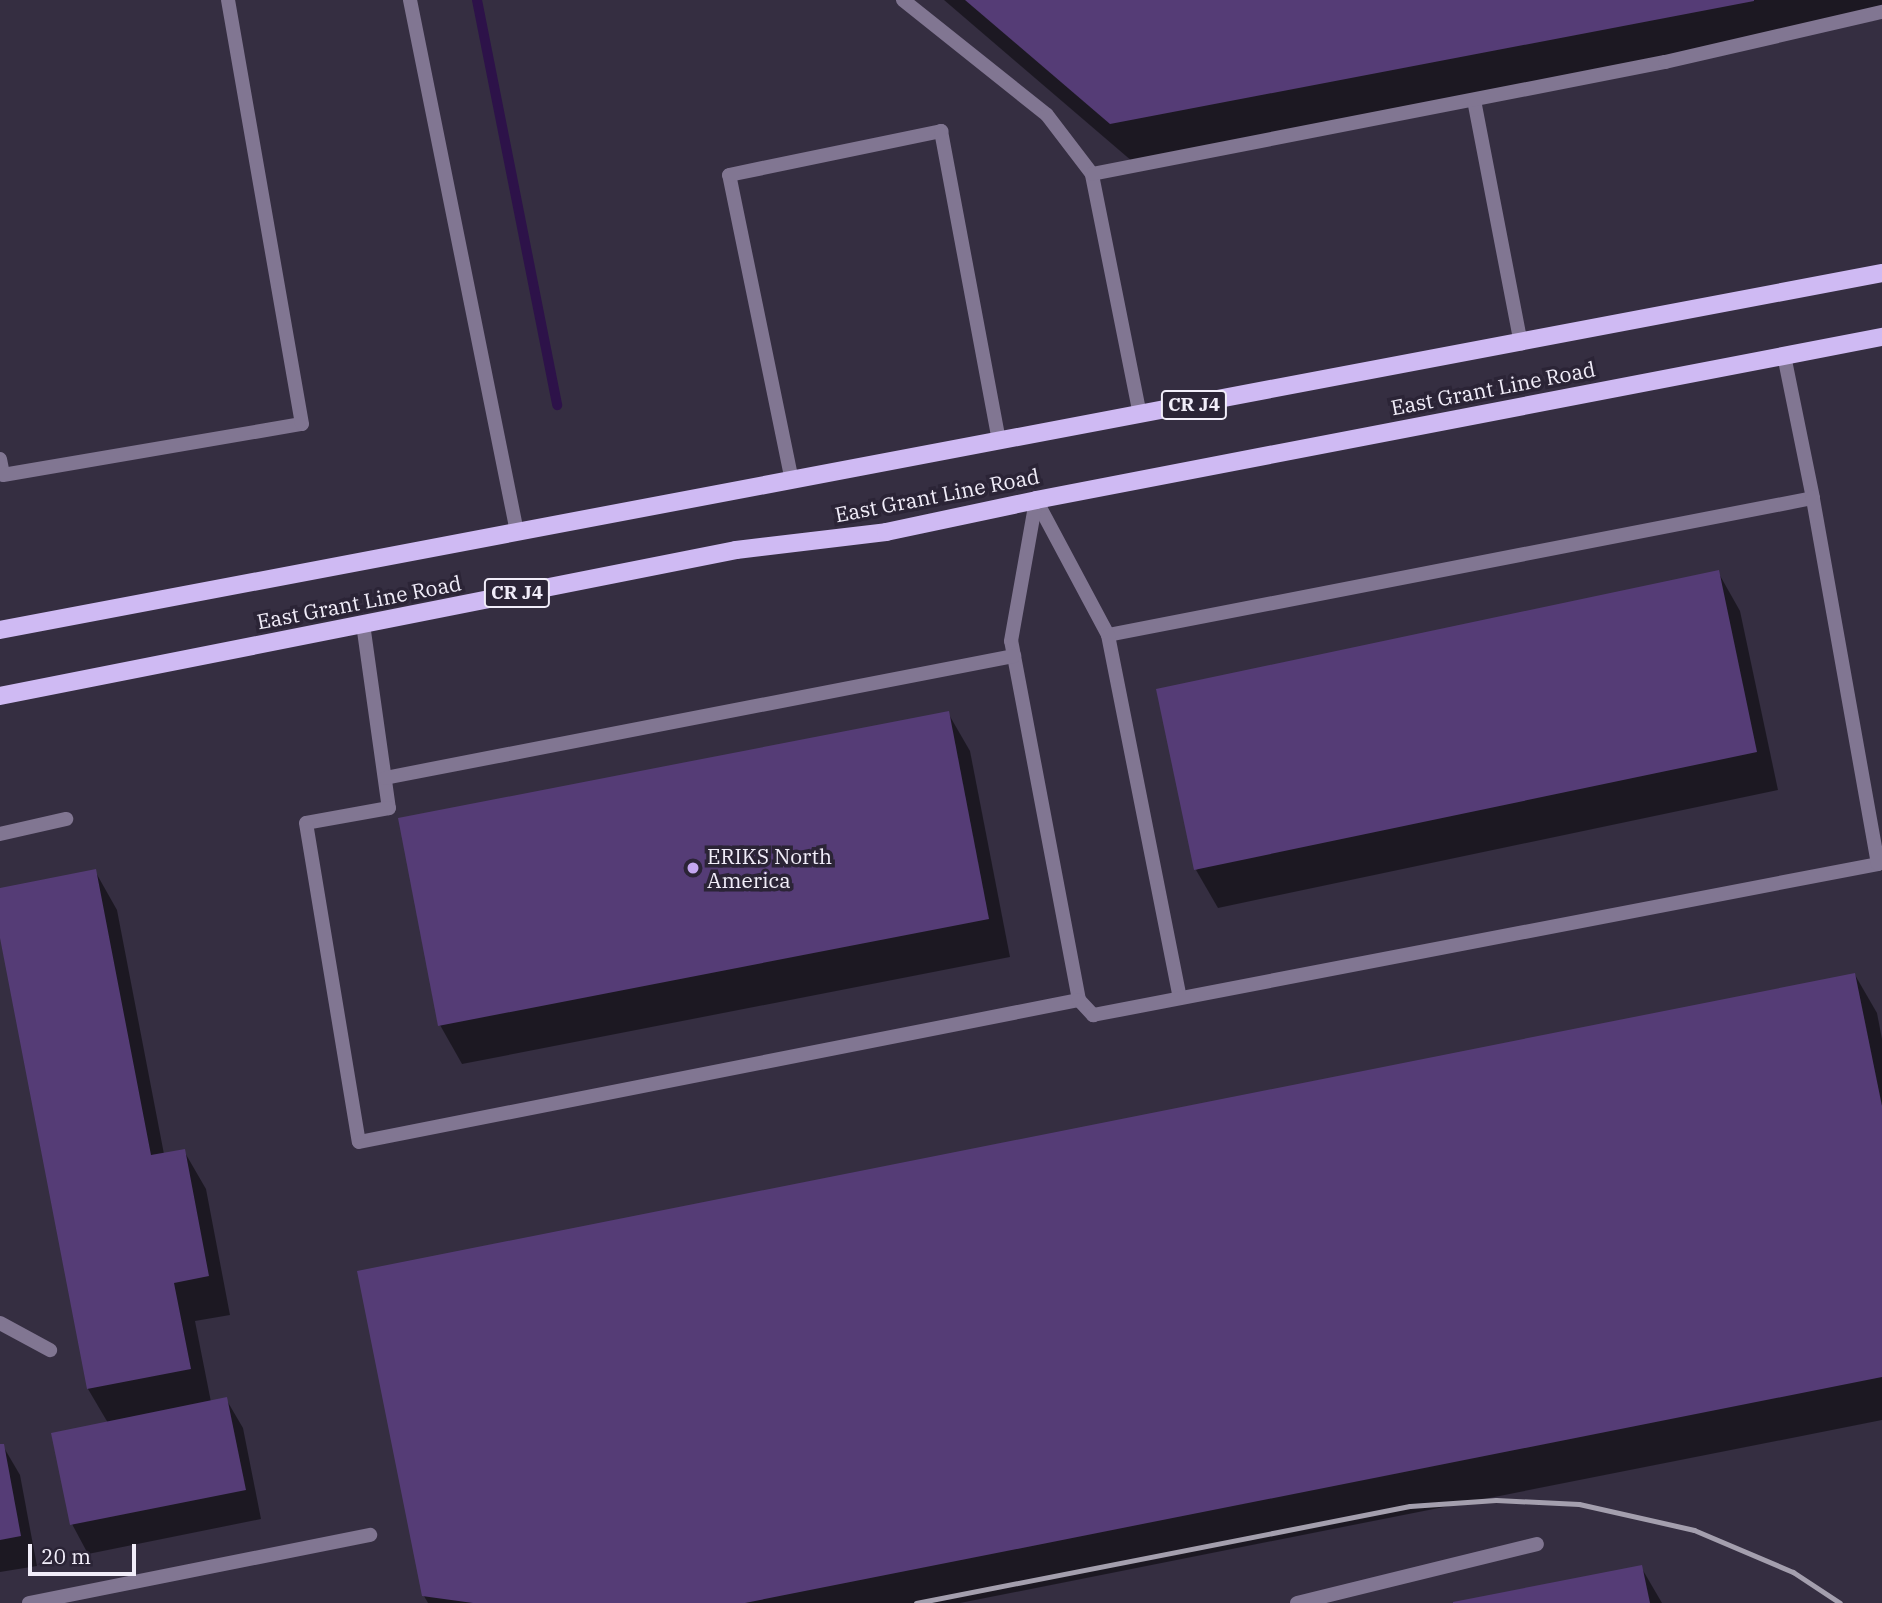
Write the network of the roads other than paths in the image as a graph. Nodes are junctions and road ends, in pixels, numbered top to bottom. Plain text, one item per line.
1 (228, 0) edge
2 (410, 0) edge
3 (904, 0) edge
4 (1882, 12) edge
5 (1474, 100) junction
6 (1092, 174) junction
7 (1882, 273) edge
8 (1882, 337) edge
9 (1521, 343) junction
10 (1784, 355) junction
11 (1140, 415) junction
12 (999, 442) junction
13 (0, 459) edge
14 (792, 481) junction
15 (1813, 498) junction
16 (1036, 500) junction
17 (517, 532) junction
18 (363, 624) junction
19 (0, 629) edge
20 (1108, 635) junction
21 (1014, 656) junction
22 (0, 696) edge
23 (385, 778) junction
24 (66, 819) dead end
25 (0, 834) edge
26 (1180, 998) junction
27 (1079, 1000) junction
28 (0, 1322) edge
29 (50, 1350) dead end
30 (370, 1535) dead end
31 (1537, 1544) dead end
32 (29, 1603) edge
33 (1297, 1603) edge

1 - 13 lane
2 - 17 lane
3 - 6 lane
4 - 5 lane
5 - 6 lane
5 - 9 lane
6 - 11 lane
7 - 9 main road, East Grant Line Road / CR J4
8 - 10 main road, East Grant Line Road / CR J4
9 - 11 main road, East Grant Line Road / CR J4
10 - 15 lane
10 - 16 main road, East Grant Line Road / CR J4
11 - 12 main road, East Grant Line Road / CR J4
12 - 14 main road, East Grant Line Road / CR J4
12 - 14 lane
14 - 17 main road, East Grant Line Road / CR J4
15 - 20 lane
15 - 26 lane
16 - 18 main road, East Grant Line Road / CR J4
16 - 20 lane
16 - 21 lane
17 - 19 main road, East Grant Line Road / CR J4
18 - 22 main road, East Grant Line Road / CR J4
18 - 23 lane
20 - 26 lane
21 - 23 lane
21 - 27 lane
23 - 27 lane
24 - 25 lane
26 - 27 lane
28 - 29 lane
30 - 32 lane
31 - 33 lane

